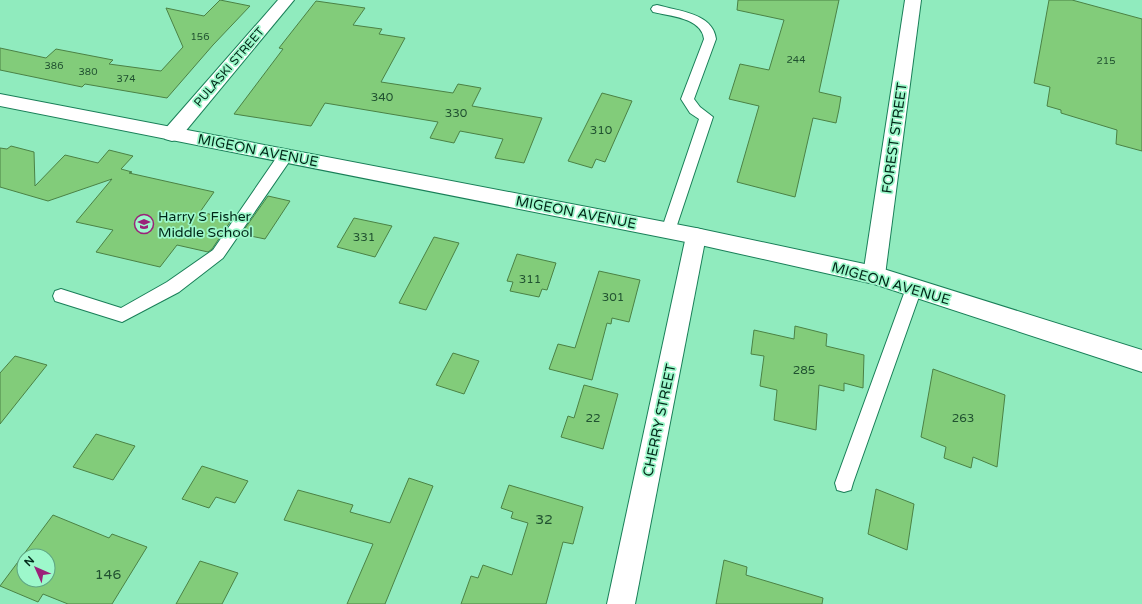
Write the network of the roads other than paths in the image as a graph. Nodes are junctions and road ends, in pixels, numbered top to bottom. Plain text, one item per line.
1 (286, 0) edge
2 (913, 0) edge
3 (657, 9) dead end
4 (0, 100) edge
5 (172, 134) junction
6 (286, 155) junction
7 (668, 231) junction
8 (696, 236) junction
9 (874, 276) junction
10 (914, 288) junction
11 (61, 296) dead end
12 (1142, 361) edge
13 (844, 483) dead end
14 (621, 604) edge

1 - 5 main road, PULASKI STREET
2 - 9 main road, FOREST STREET
3 - 7 lane
4 - 5 main road, MIGEON AVENUE
5 - 6 main road, MIGEON AVENUE
6 - 7 main road, MIGEON AVENUE
6 - 11 lane
7 - 8 main road, MIGEON AVENUE
8 - 9 main road, MIGEON AVENUE
8 - 14 main road, CHERRY STREET
9 - 10 main road, MIGEON AVENUE
10 - 12 main road, MIGEON AVENUE
10 - 13 lane

